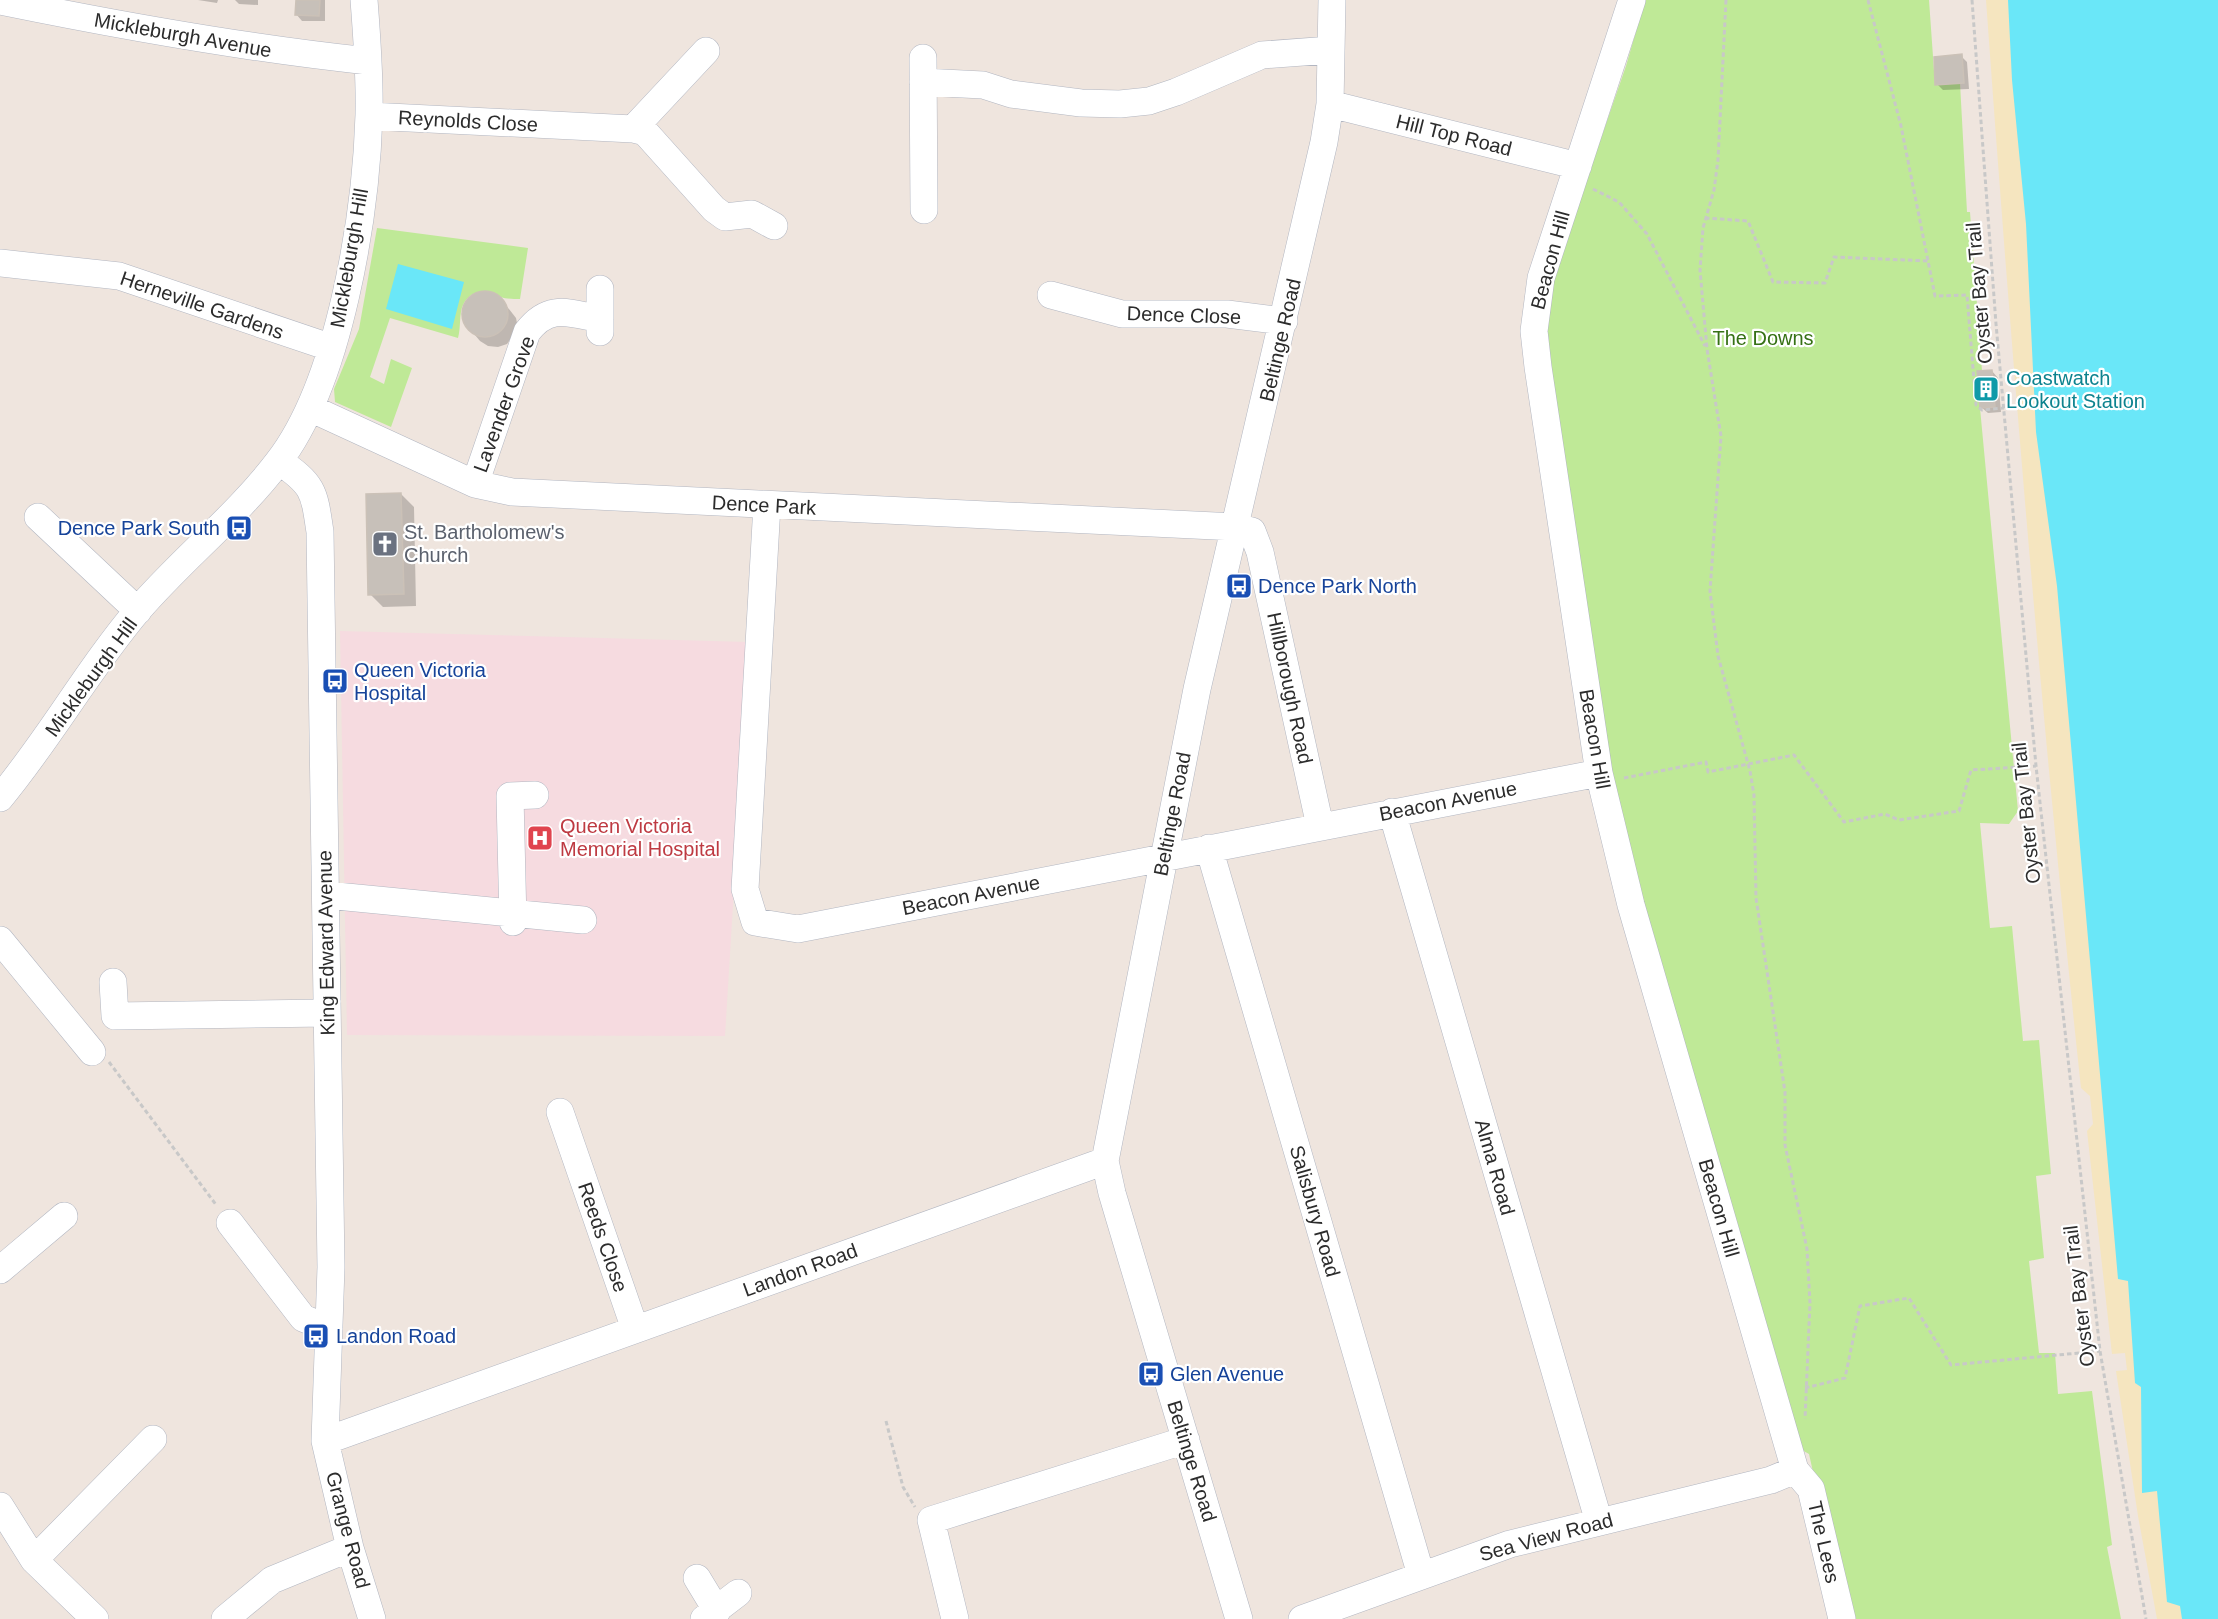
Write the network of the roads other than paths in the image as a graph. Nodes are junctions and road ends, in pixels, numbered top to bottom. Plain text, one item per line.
1 (364, 0) edge
2 (1332, 0) edge
3 (1632, 0) edge
4 (0, 1) edge
5 (1330, 50) junction
6 (706, 51) dead end
7 (368, 61) junction
8 (1330, 104) junction
9 (369, 116) junction
10 (627, 129) junction
11 (1575, 173) junction
12 (924, 210) dead end
13 (774, 226) dead end
14 (0, 263) edge
15 (600, 289) dead end
16 (1051, 294) dead end
17 (1284, 321) junction
18 (332, 348) junction
19 (310, 408) junction
20 (279, 461) junction
21 (475, 484) junction
22 (767, 505) junction
23 (38, 517) dead end
24 (1236, 527) junction
25 (138, 611) junction
26 (1600, 778) junction
27 (535, 795) dead end
28 (0, 798) edge
29 (1392, 812) junction
30 (1320, 826) junction
31 (1209, 848) junction
32 (1163, 857) junction
33 (326, 895) junction
34 (513, 918) junction
35 (583, 920) dead end
36 (0, 940) edge
37 (113, 982) dead end
38 (327, 1013) junction
39 (92, 1052) road end
40 (560, 1112) dead end
41 (1105, 1161) junction
42 (64, 1216) dead end
43 (230, 1224) road end
44 (0, 1270) edge
45 (329, 1329) junction
46 (635, 1329) junction
47 (153, 1439) dead end
48 (1186, 1440) junction
49 (325, 1441) junction
50 (1795, 1470) junction
51 (0, 1506) edge
52 (1599, 1522) junction
53 (350, 1548) junction
54 (34, 1560) junction
55 (1421, 1575) junction
56 (697, 1578) dead end
57 (738, 1593) dead end
58 (710, 1615) edge
59 (95, 1619) edge
60 (225, 1619) edge
61 (372, 1619) edge
62 (955, 1619) edge
63 (1239, 1619) edge
64 (1302, 1619) edge
65 (1842, 1619) edge

1 - 7 street, Mickleburgh Hill
2 - 5 street, Beltinge Road
3 - 11 street, Beacon Hill
4 - 7 street, Mickleburgh Avenue
5 - 8 street, Beltinge Road
5 - 12 street
6 - 10 street
7 - 9 street, Mickleburgh Hill
8 - 11 street, Hill Top Road
8 - 17 street, Beltinge Road
9 - 10 street, Reynolds Close
9 - 18 street, Mickleburgh Hill
10 - 13 street
11 - 26 street, Beacon Hill
14 - 18 street, Herneville Gardens
15 - 21 street, Lavender Grove
16 - 17 street, Dence Close
17 - 24 street, Beltinge Road
18 - 19 street, Mickleburgh Hill
19 - 20 street, Mickleburgh Hill
19 - 21 street, Dence Park
20 - 25 street, Mickleburgh Hill
20 - 33 street, King Edward Avenue
21 - 22 street, Dence Park
22 - 24 street, Dence Park
22 - 32 street, Beacon Avenue
23 - 25 street
24 - 30 street, Hillborough Road
24 - 32 street, Beltinge Road
25 - 28 street, Mickleburgh Hill
26 - 29 street, Beacon Avenue
26 - 50 street, Beacon Hill
27 - 34 street
29 - 30 street, Beacon Avenue
29 - 52 street, Alma Road
30 - 31 street, Beacon Avenue
31 - 32 street, Beacon Avenue
31 - 55 street, Salisbury Road
32 - 41 street, Beltinge Road
33 - 34 street
33 - 38 street, King Edward Avenue
34 - 35 street
36 - 39 street
37 - 38 street
38 - 45 street, King Edward Avenue
40 - 46 street, Reeds Close
41 - 46 street, Landon Road
41 - 48 street, Beltinge Road
42 - 44 street
43 - 45 street
45 - 49 street, King Edward Avenue
46 - 49 street, Landon Road
47 - 54 street
48 - 62 street
48 - 63 street, Beltinge Road
49 - 53 street, Grange Road
50 - 52 street, Sea View Road
50 - 65 street, The Lees
51 - 54 street
52 - 55 street, Sea View Road
53 - 60 street
53 - 61 street, Grange Road
54 - 59 street
55 - 64 street, Sea View Road
56 - 58 street
57 - 58 street

